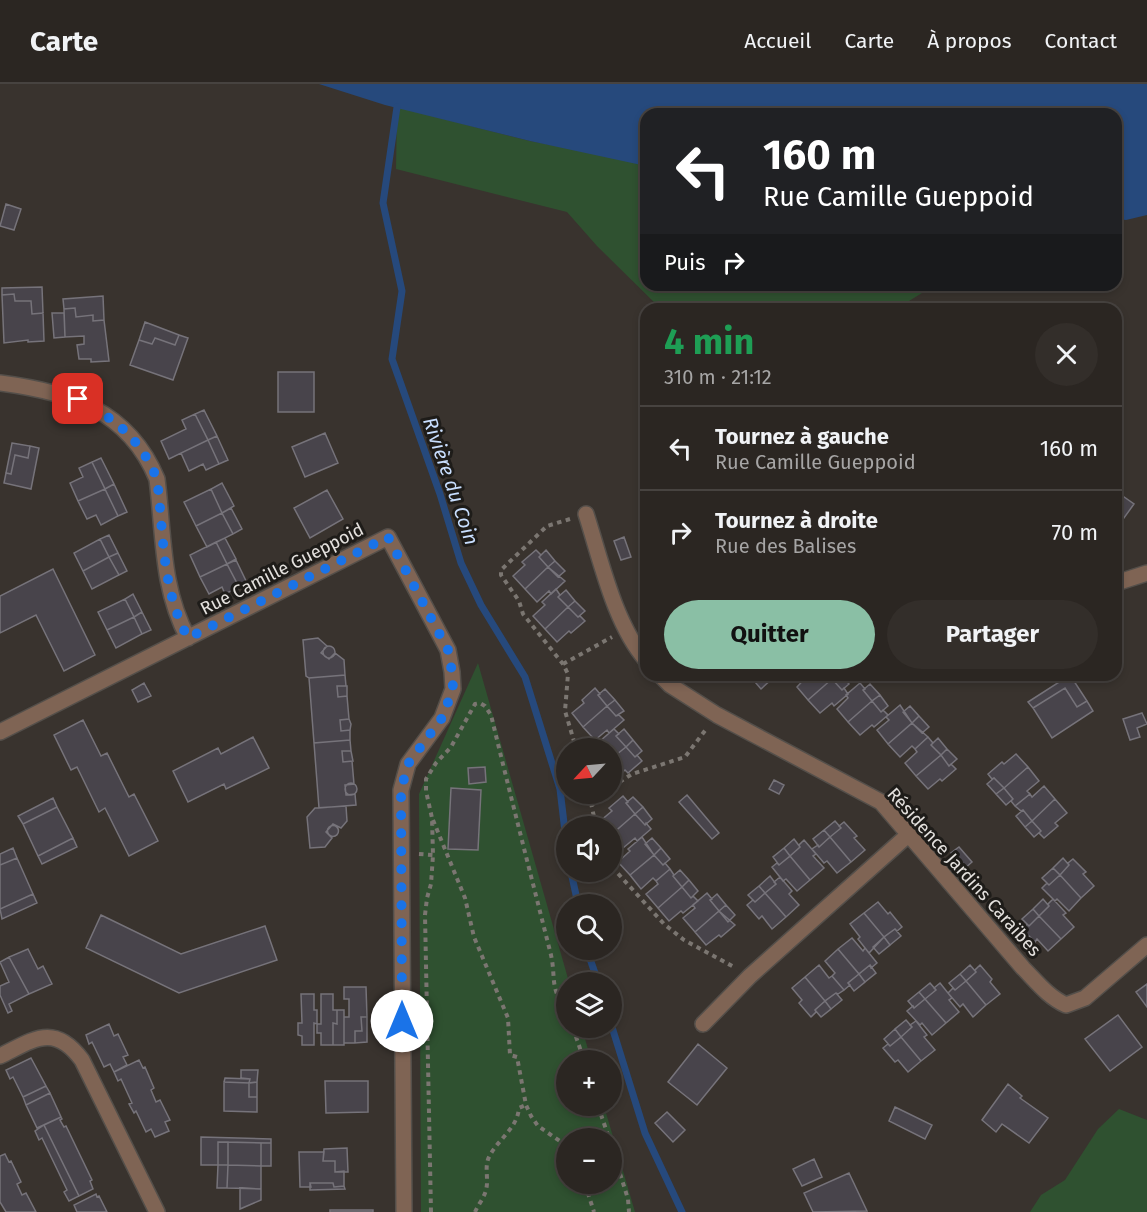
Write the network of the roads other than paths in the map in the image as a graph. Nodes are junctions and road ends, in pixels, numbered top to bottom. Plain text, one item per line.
1 (0, 382) edge
2 (586, 514) road end
3 (1147, 573) edge
4 (1122, 581) edge
5 (188, 638) junction
6 (640, 652) edge
7 (666, 681) edge
8 (0, 732) edge
9 (908, 835) junction
10 (1147, 945) edge
11 (703, 1024) dead end
12 (0, 1056) edge
13 (157, 1212) edge
14 (404, 1212) edge

1 - 5 street
2 - 6 street
3 - 4 street
5 - 8 street, Rue Camille Gueppoid
5 - 14 street, Rue Camille Gueppoid
7 - 9 street, Résidence Jardins Caraïbes
9 - 10 street, Résidence Jardins Caraïbes
9 - 11 street
12 - 13 street

